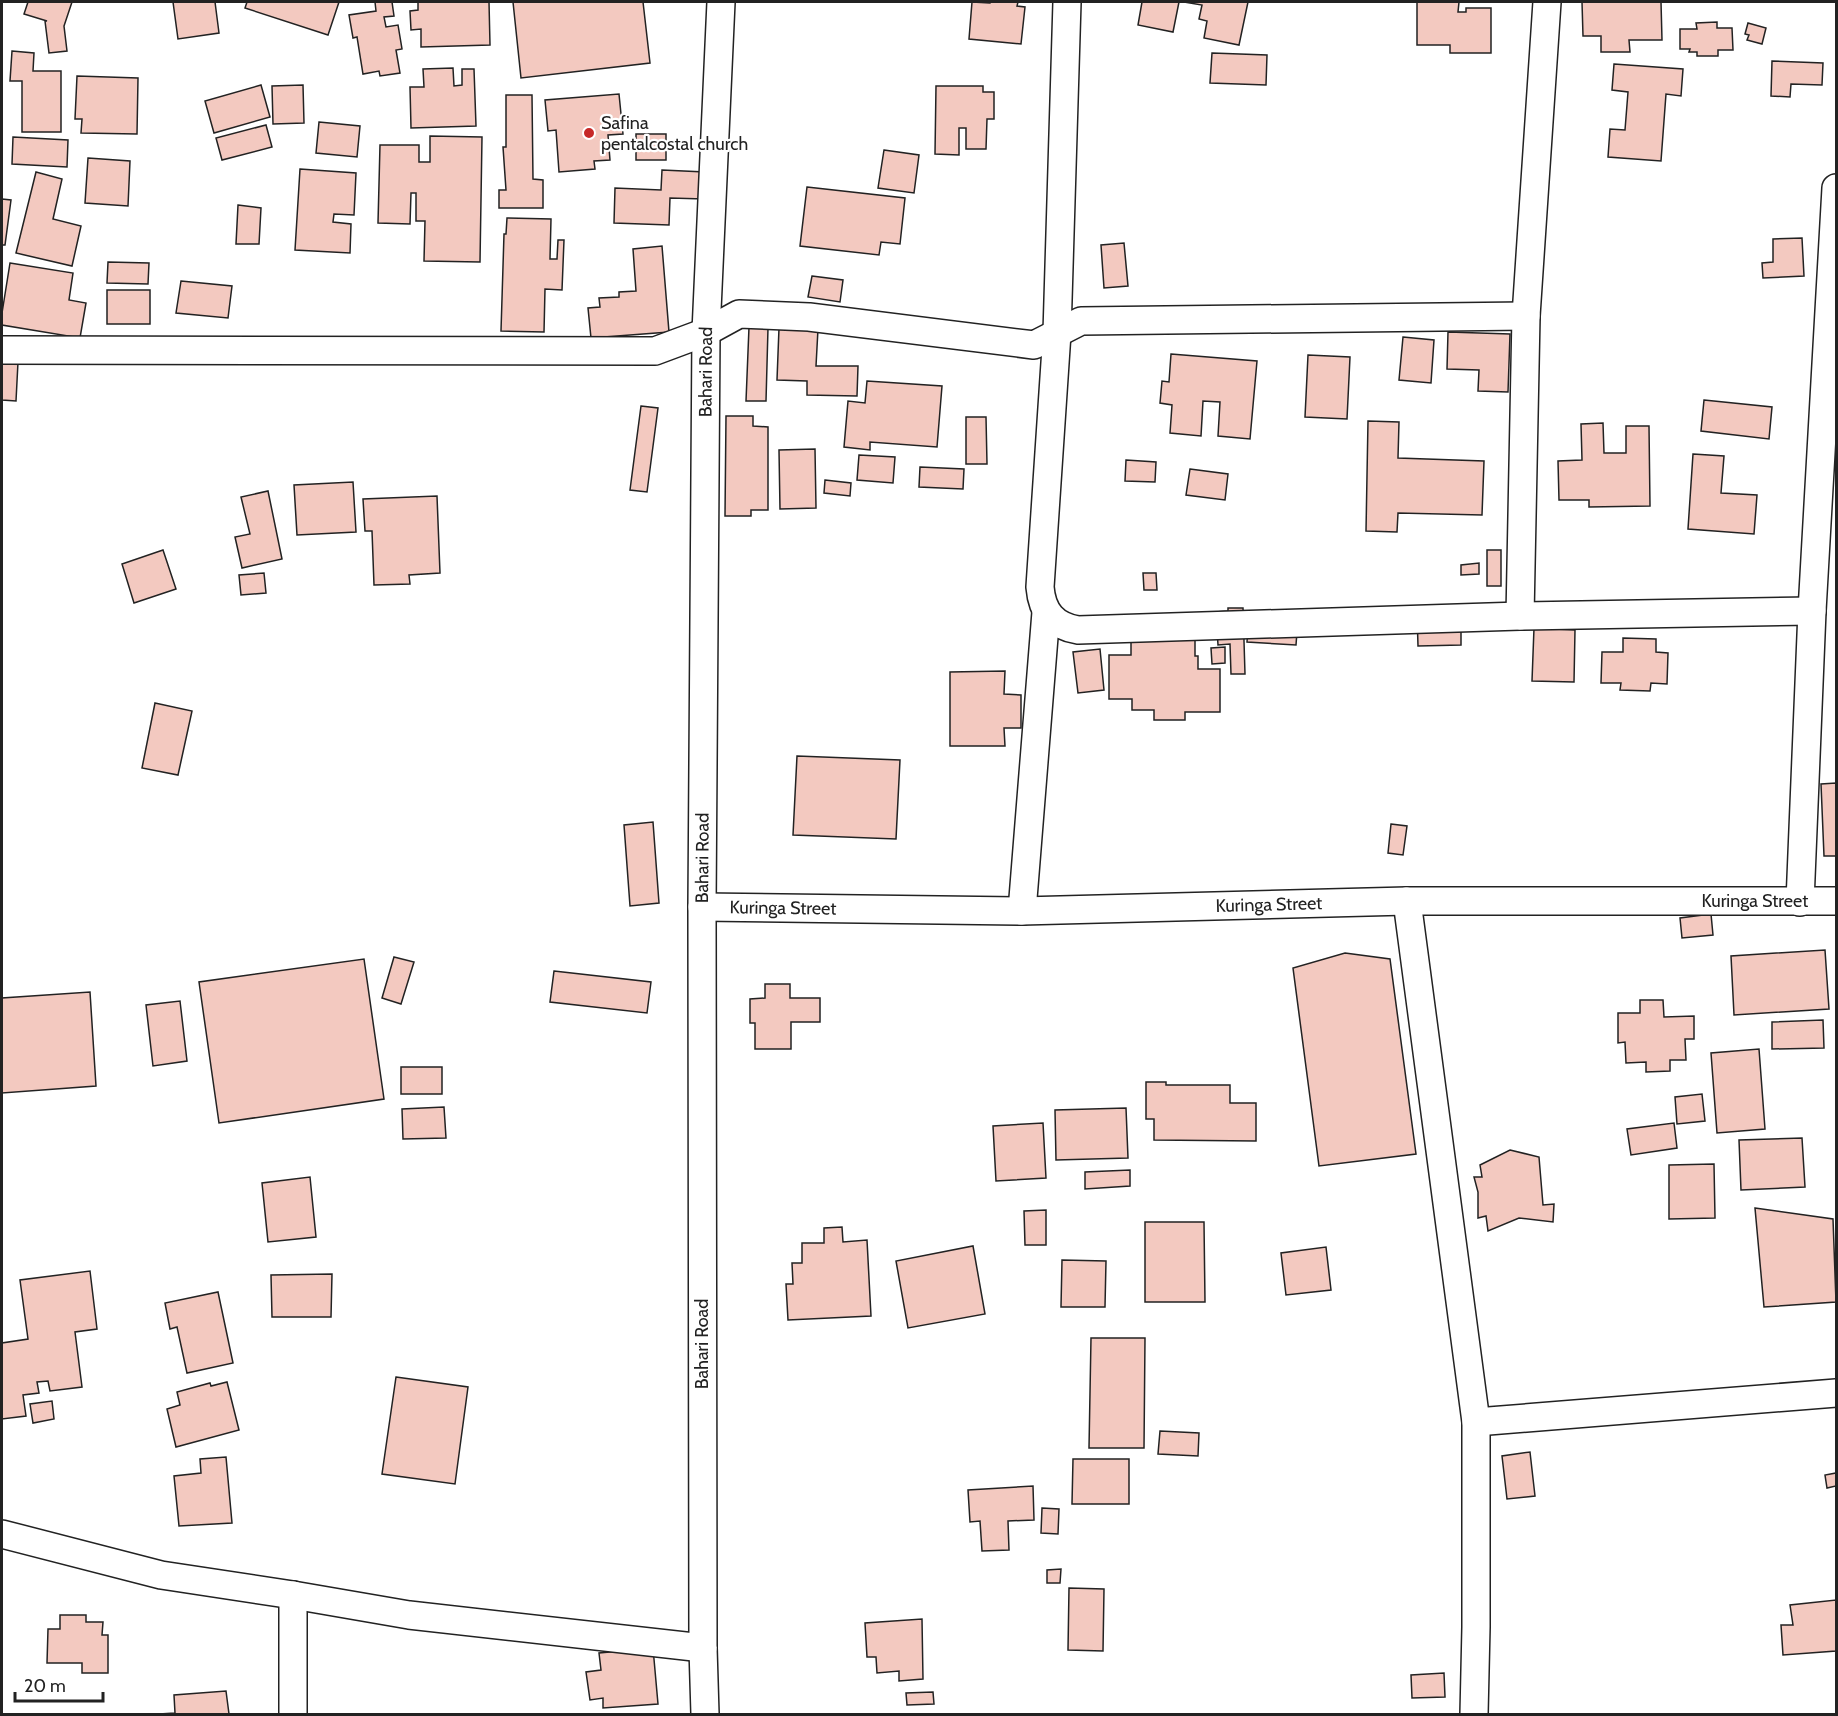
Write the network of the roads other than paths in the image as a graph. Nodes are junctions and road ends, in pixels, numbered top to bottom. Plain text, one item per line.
1 (721, 2) edge
2 (1067, 2) edge
3 (1547, 2) edge
4 (1836, 189) edge
5 (1526, 316) junction
6 (706, 332) junction
7 (1057, 333) junction
8 (2, 350) edge
9 (1812, 611) junction
10 (1046, 612) junction
11 (1521, 616) junction
12 (1407, 901) junction
13 (1836, 901) edge
14 (1800, 902) junction
15 (702, 907) junction
16 (1023, 911) junction
17 (1836, 1393) edge
18 (1476, 1422) junction
19 (2, 1534) edge
20 (293, 1595) junction
21 (703, 1648) junction
22 (293, 1714) edge
23 (705, 1714) edge
24 (1474, 1714) edge

1 - 6 street, Bahari Road
2 - 7 street
3 - 5 street
4 - 9 street
5 - 7 street
5 - 11 street
6 - 7 street
6 - 8 street
6 - 15 street, Bahari Road
7 - 10 street
9 - 11 street
9 - 14 street
10 - 11 street
10 - 16 street
12 - 14 street, Kuringa Street
12 - 16 street, Kuringa Street
12 - 18 street
13 - 14 street, Kuringa Street
15 - 16 street, Kuringa Street
15 - 21 street, Bahari Road
17 - 18 street
18 - 24 street
19 - 20 street
20 - 21 street
20 - 22 street
21 - 23 street, Bahari Road

